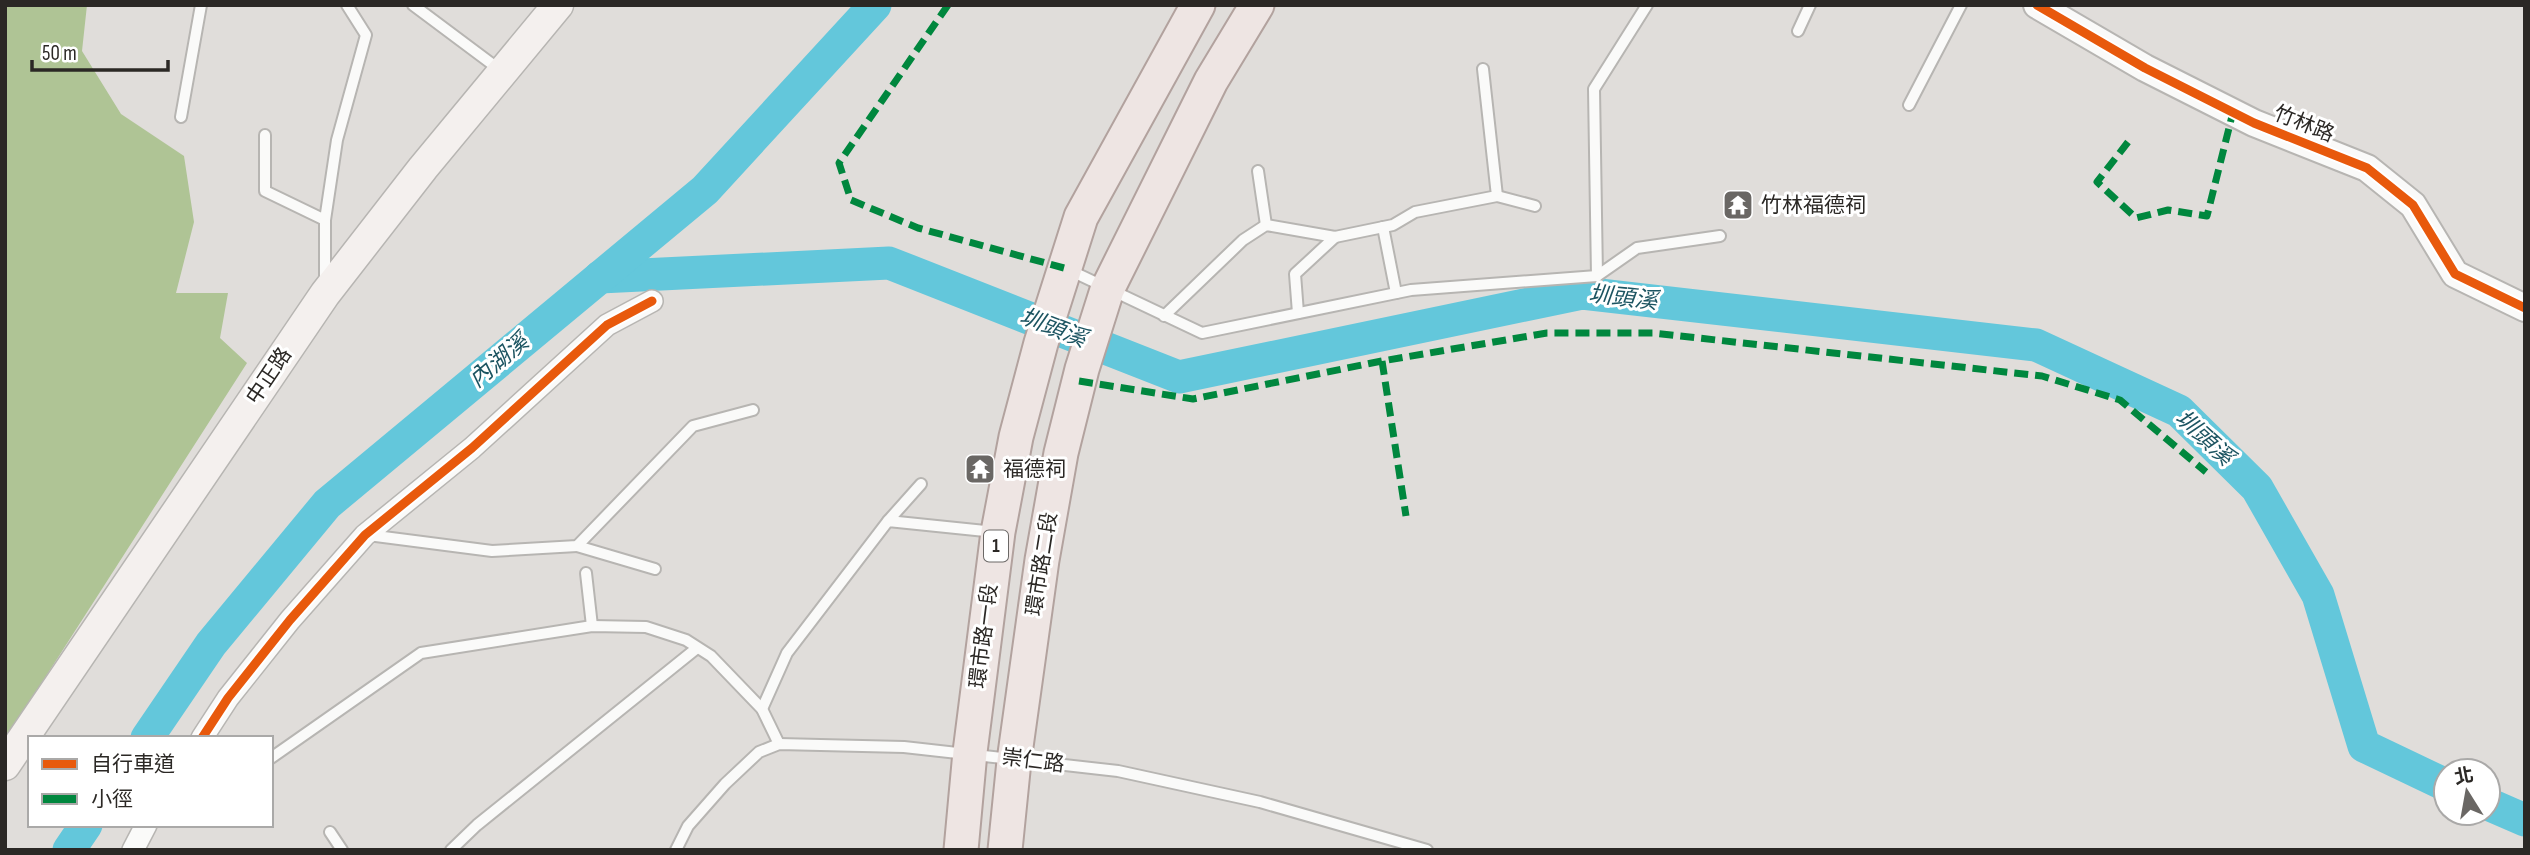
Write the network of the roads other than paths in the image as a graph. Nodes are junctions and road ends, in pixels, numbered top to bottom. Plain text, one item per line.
1 (201, 5) edge
2 (347, 5) edge
3 (413, 5) edge
4 (558, 5) edge
5 (1198, 5) edge
6 (1257, 5) edge
7 (1647, 5) edge
8 (1810, 5) edge
9 (1961, 5) edge
10 (2037, 5) edge
11 (1798, 32) dead end
12 (1483, 69) dead end
13 (503, 73) junction
14 (1909, 105) dead end
15 (181, 117) dead end
16 (265, 135) dead end
17 (1258, 171) dead end
18 (1497, 196) junction
19 (1535, 206) dead end
20 (324, 220) junction
21 (1266, 225) junction
22 (1383, 227) junction
23 (1720, 236) dead end
24 (1335, 237) junction
25 (1064, 268) junction
26 (1597, 276) junction
27 (1107, 290) junction
28 (1396, 293) junction
29 (325, 294) junction
30 (652, 301) dead end
31 (2525, 308) edge
32 (1298, 313) junction
33 (1164, 316) junction
34 (753, 411) dead end
35 (921, 484) dead end
36 (888, 520) junction
37 (998, 532) junction
38 (365, 535) junction
39 (577, 547) junction
40 (655, 569) dead end
41 (586, 573) dead end
42 (592, 626) junction
43 (697, 648) junction
44 (762, 709) junction
45 (203, 736) edge
46 (779, 744) junction
47 (970, 752) junction
48 (273, 757) edge
49 (1014, 761) junction
50 (5, 765) edge
51 (145, 827) edge
52 (330, 832) dead end
53 (133, 850) edge
54 (342, 850) edge
55 (451, 850) edge
56 (676, 850) edge
57 (961, 850) edge
58 (1004, 850) edge
59 (1427, 850) edge

1 - 15 lane
2 - 20 lane
3 - 13 lane
4 - 13 main road, 中正路
5 - 25 main road, 1
6 - 27 main road
7 - 26 lane
8 - 11 lane
9 - 14 lane
10 - 31 street, 竹林路
12 - 18 lane
13 - 29 main road, 中正路
16 - 20 lane
17 - 21 lane
18 - 19 lane
18 - 22 lane
20 - 29 lane
21 - 24 lane
21 - 33 lane
22 - 24 lane
22 - 28 lane
23 - 26 lane
24 - 32 lane
25 - 27 lane
25 - 37 main road, 環市路一段 / 1
26 - 28 lane
27 - 33 lane
27 - 49 main road, 環市路二段
28 - 32 lane
29 - 50 main road, 中正路
30 - 38 street
32 - 33 lane
34 - 39 lane
35 - 36 lane
36 - 37 lane
36 - 44 lane
37 - 47 main road, 環市路一段 / 1
38 - 39 lane
38 - 45 street
39 - 40 lane
41 - 42 lane
42 - 43 lane
42 - 48 lane
43 - 44 lane
43 - 55 lane
44 - 46 lane
46 - 47 lane, 崇仁路
46 - 56 lane
47 - 49 lane, 崇仁路
47 - 57 main road, 環市路一段 / 1
49 - 58 main road
49 - 59 lane, 崇仁路
51 - 53 street
52 - 54 lane

